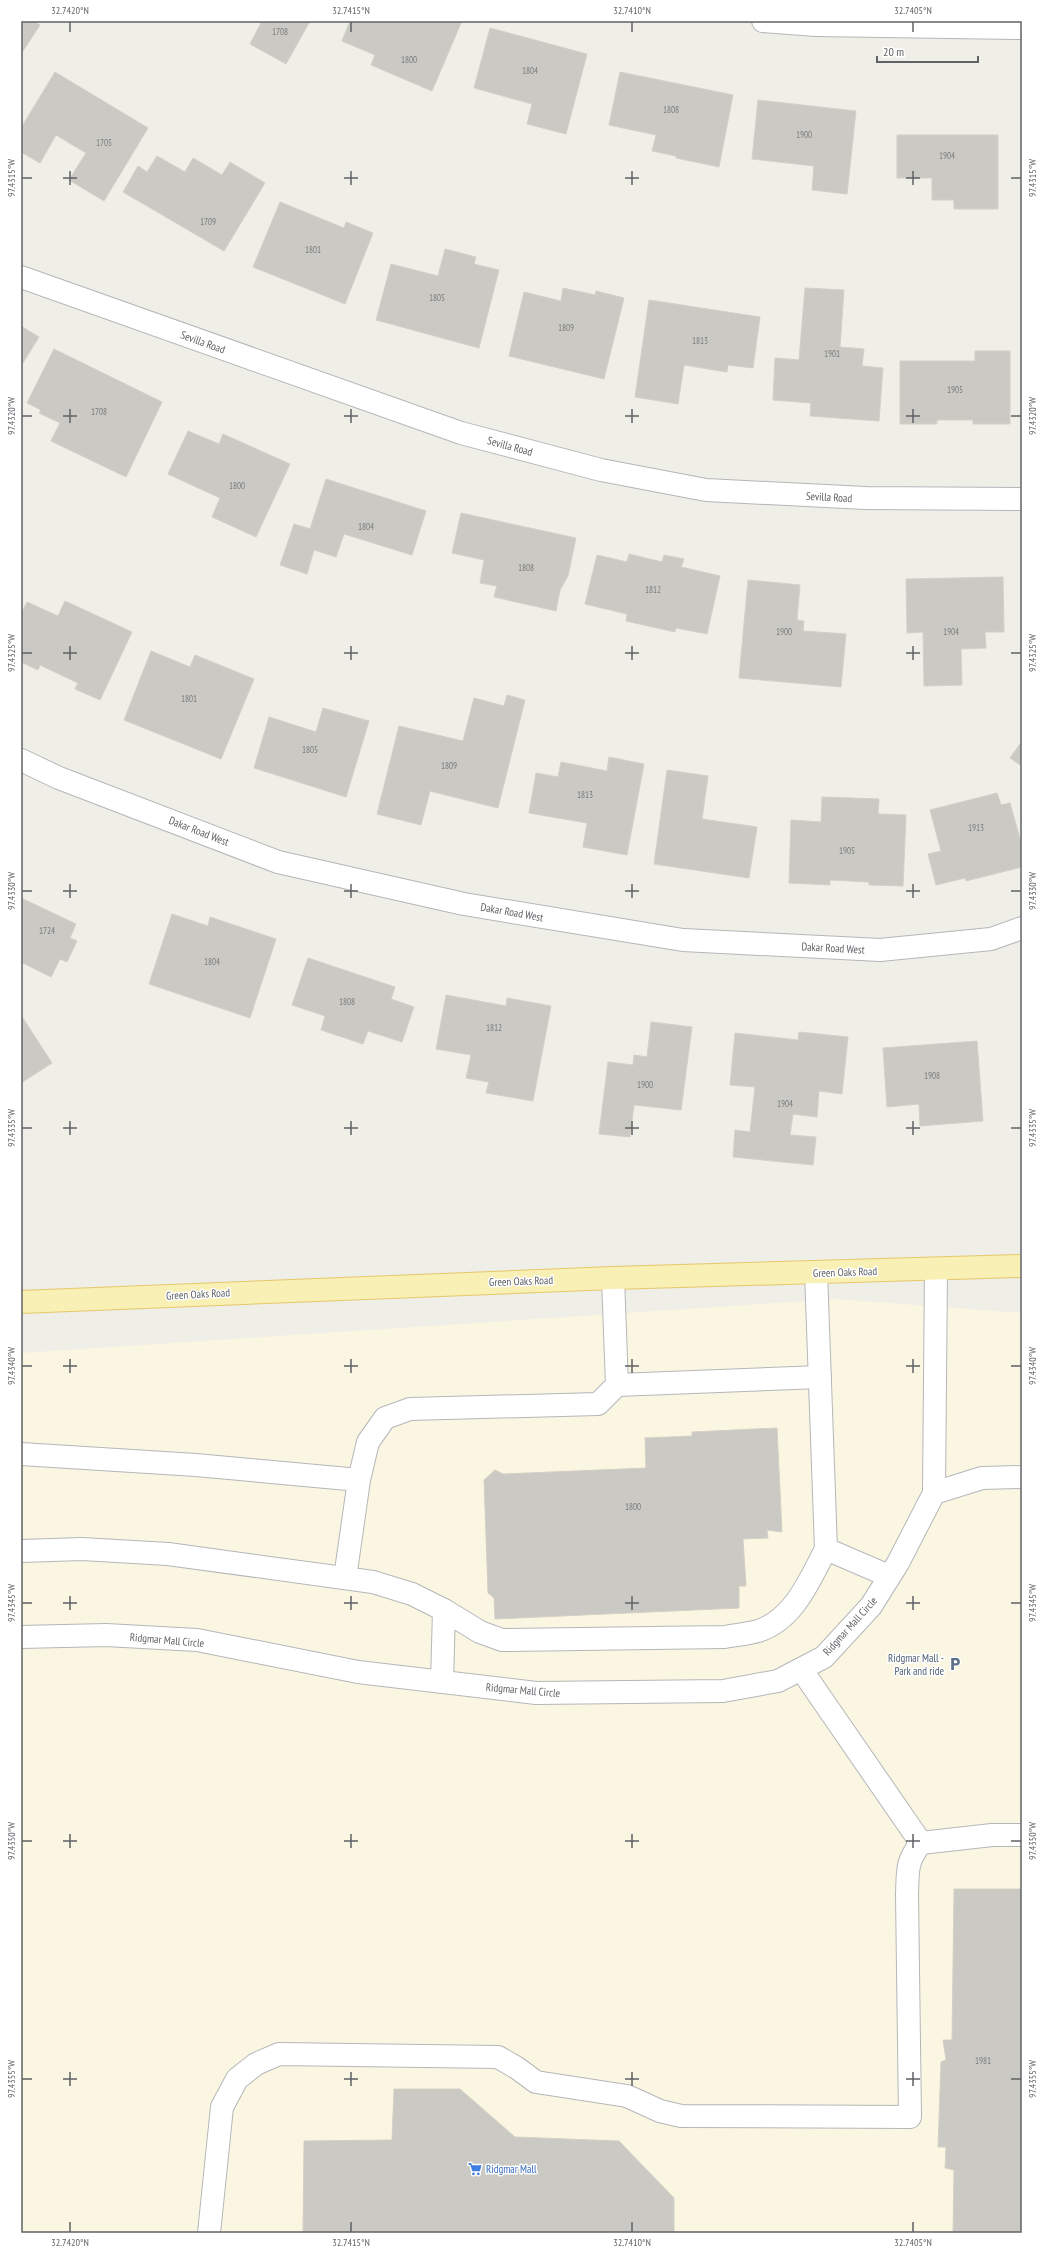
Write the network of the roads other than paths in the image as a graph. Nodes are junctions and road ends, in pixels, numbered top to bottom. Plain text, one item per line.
1 (763, 21) edge
2 (1022, 28) edge
3 (21, 277) edge
4 (1022, 499) edge
5 (21, 760) edge
6 (1022, 928) edge
7 (1022, 1266) edge
8 (936, 1269) junction
9 (816, 1272) junction
10 (613, 1278) junction
11 (21, 1302) edge
12 (820, 1377) junction
13 (617, 1385) junction
14 (21, 1454) edge
15 (1022, 1477) edge
16 (359, 1480) junction
17 (934, 1493) junction
18 (826, 1549) junction
19 (21, 1551) edge
20 (889, 1576) junction
21 (345, 1578) junction
22 (444, 1610) junction
23 (21, 1637) edge
24 (801, 1669) junction
25 (442, 1682) junction
26 (1022, 1835) edge
27 (922, 1843) junction
28 (209, 2233) edge

1 - 2 street
3 - 4 street, Sevilla Road
5 - 6 street, Dakar Road West
7 - 8 main road, Green Oaks Road
8 - 9 main road, Green Oaks Road
8 - 17 street
9 - 10 main road, Green Oaks Road
9 - 12 street
10 - 11 main road, Green Oaks Road
10 - 13 street
12 - 13 street
12 - 18 street
13 - 16 street
14 - 16 street
15 - 17 street
16 - 21 street
17 - 20 street, Ridgmar Mall Circle
18 - 20 street
18 - 22 street
19 - 21 street
20 - 24 street, Ridgmar Mall Circle
21 - 22 street
22 - 25 street
23 - 25 street, Ridgmar Mall Circle
24 - 25 street, Ridgmar Mall Circle
24 - 27 street
26 - 27 street
27 - 28 street

